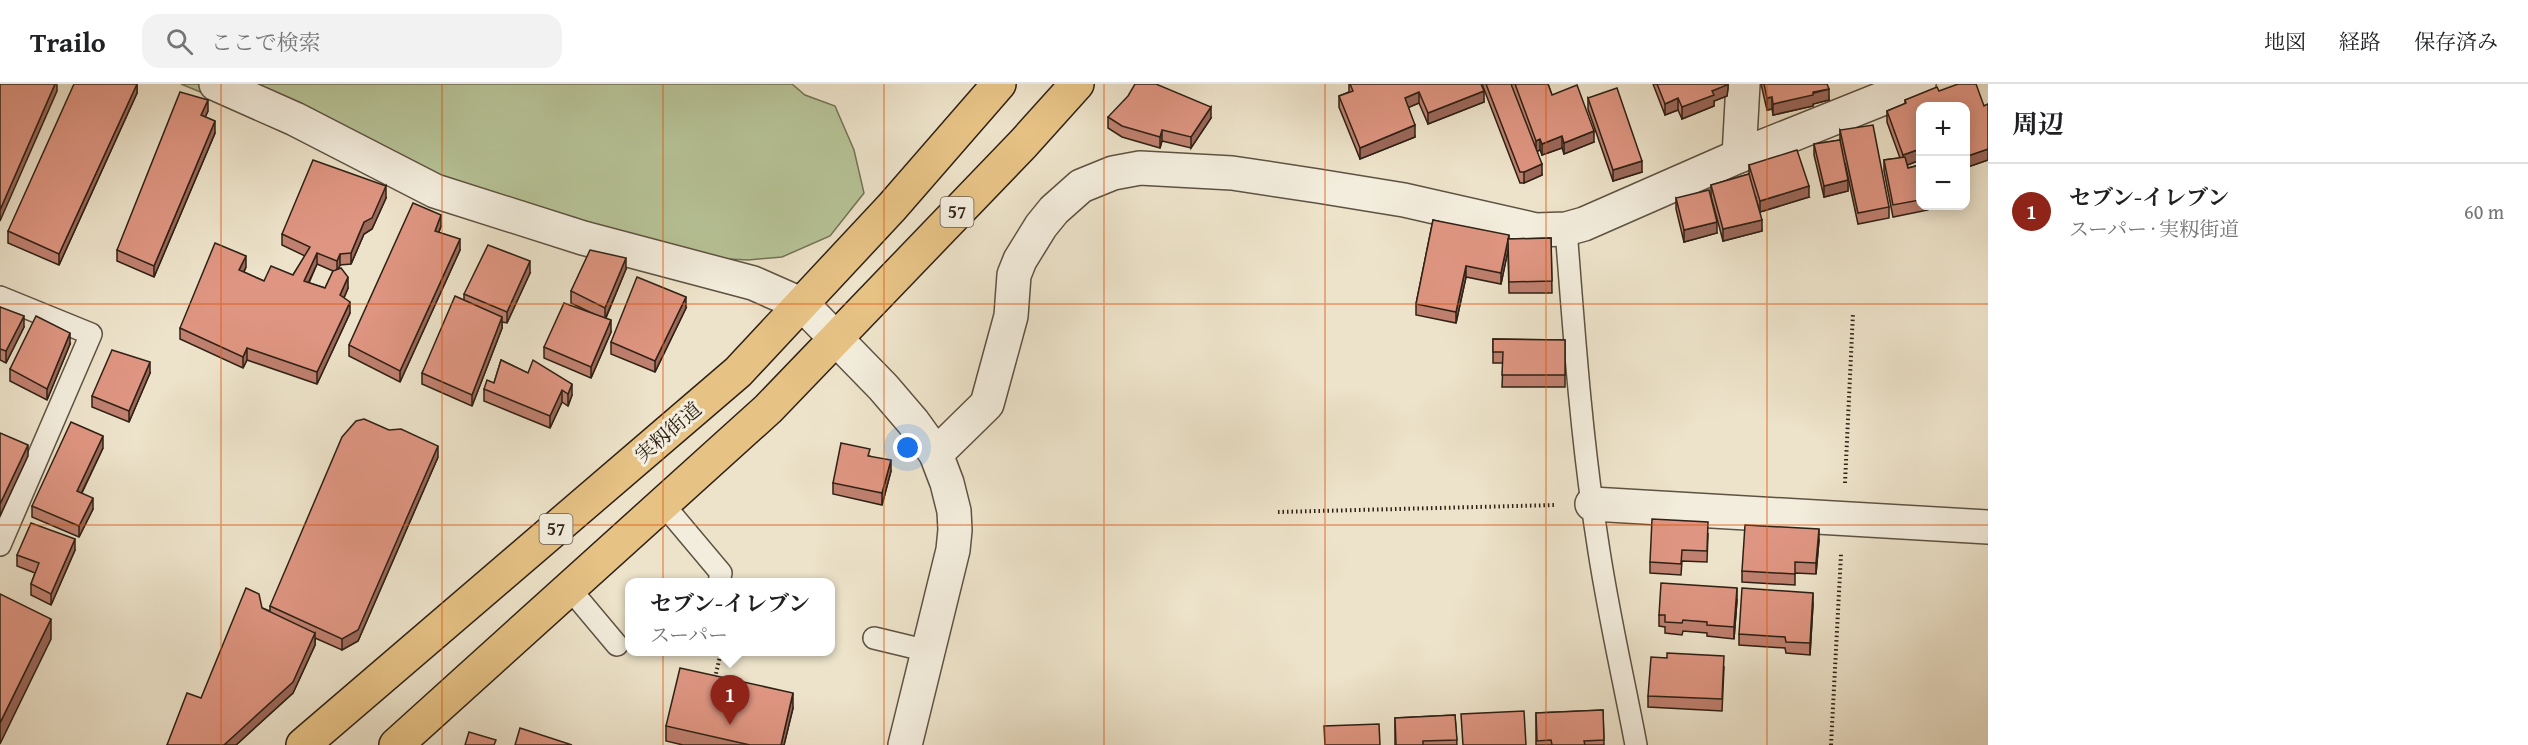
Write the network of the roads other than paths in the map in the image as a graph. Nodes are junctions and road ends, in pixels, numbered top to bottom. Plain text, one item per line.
1 (216, 84) edge
2 (999, 84) edge
3 (1077, 84) edge
4 (1743, 84) edge
5 (1919, 84) edge
6 (1739, 156) junction
7 (1566, 228) junction
8 (0, 297) edge
9 (803, 304) junction
10 (837, 340) junction
11 (936, 454) junction
12 (663, 504) junction
13 (1592, 504) junction
14 (1988, 527) edge
15 (0, 545) edge
16 (720, 578) edge
17 (570, 589) junction
18 (874, 638) dead end
19 (617, 645) dead end
20 (928, 651) junction
21 (303, 745) edge
22 (396, 745) edge
23 (905, 745) edge
24 (1636, 745) edge

1 - 9 street
2 - 9 main road, 実籾街道 / 57
3 - 10 main road, 57
4 - 6 street
5 - 6 street
6 - 7 street
7 - 11 street
7 - 13 lane
8 - 15 lane
9 - 10 street
9 - 21 main road, 実籾街道 / 57
10 - 11 street
10 - 12 main road, 57
11 - 20 street
12 - 16 lane
12 - 17 main road, 57
13 - 14 street
13 - 24 lane
17 - 19 lane
17 - 22 main road, 57
18 - 20 lane
20 - 23 street

